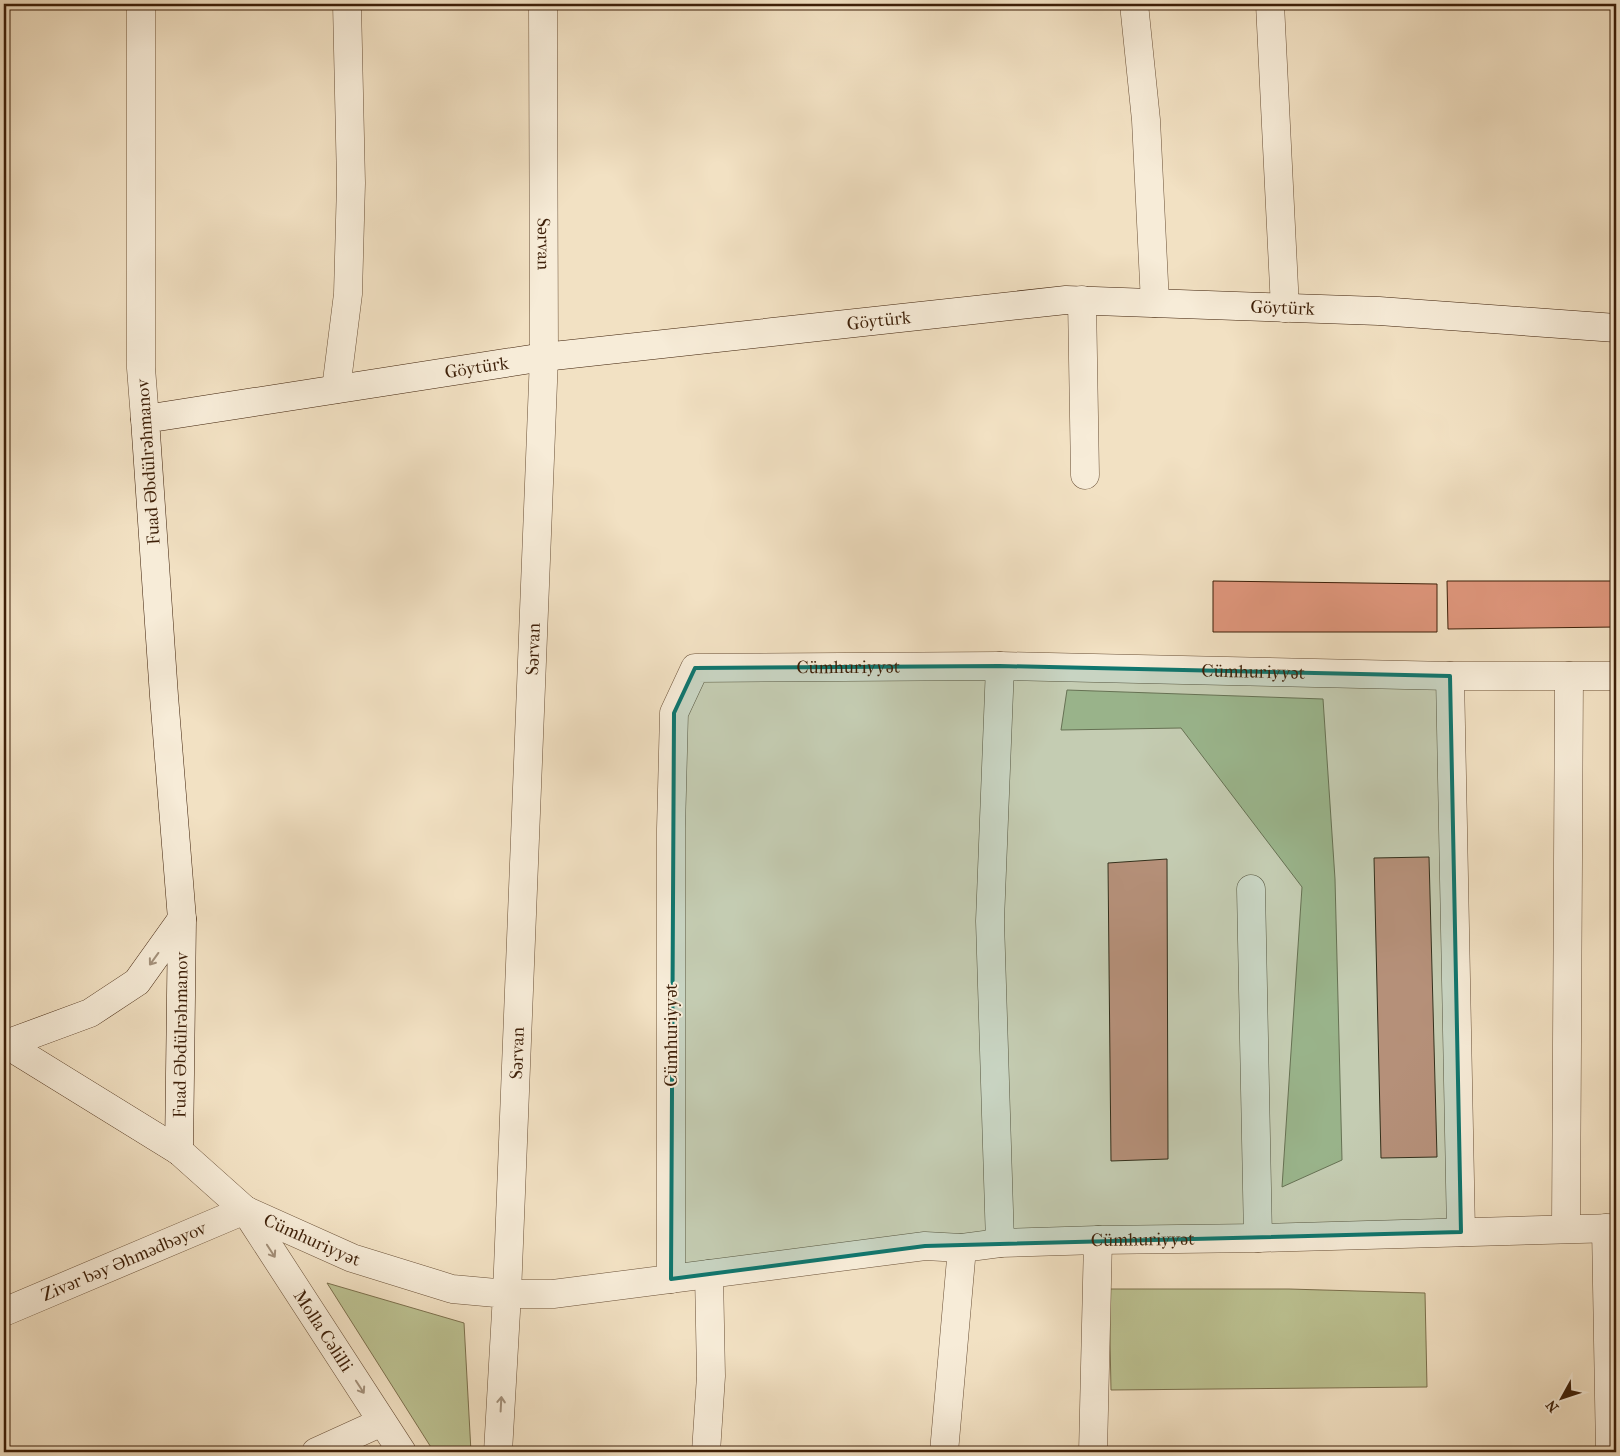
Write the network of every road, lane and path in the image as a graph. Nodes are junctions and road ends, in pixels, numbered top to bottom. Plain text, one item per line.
1 (140, 4) edge
2 (347, 4) edge
3 (543, 4) edge
4 (1134, 4) edge
5 (1270, 4) edge
6 (1082, 300) junction
7 (1155, 303) junction
8 (1285, 308) junction
9 (1616, 328) edge
10 (544, 357) junction
11 (336, 389) junction
12 (145, 418) junction
13 (1085, 475) dead end
14 (1000, 666) junction
15 (1450, 676) junction
16 (1569, 676) junction
17 (1616, 676) edge
18 (1251, 889) dead end
19 (182, 919) junction
20 (5, 1044) edge
21 (178, 1151) junction
22 (244, 1210) junction
23 (1566, 1228) junction
24 (1611, 1228) edge
25 (1461, 1232) junction
26 (1258, 1238) junction
27 (1098, 1240) junction
28 (1000, 1243) junction
29 (962, 1248) junction
30 (710, 1274) junction
31 (671, 1279) junction
32 (507, 1294) junction
33 (4, 1312) edge
34 (382, 1422) junction
35 (316, 1452) edge
36 (402, 1452) edge
37 (498, 1452) edge
38 (706, 1452) edge
39 (944, 1452) edge
40 (1093, 1452) edge
41 (1610, 1452) edge

1 - 12 street, Fuad Əbdülrəhmanov
2 - 11 street
3 - 10 street, Sərvan
4 - 7 street
5 - 8 street
6 - 7 street, Göytürk
6 - 10 street, Göytürk
6 - 13 street
7 - 8 street, Göytürk
8 - 9 street, Göytürk
10 - 11 street, Göytürk
10 - 32 street, Sərvan
11 - 12 street, Göytürk
12 - 19 street, Fuad Əbdülrəhmanov
14 - 15 street, Cümhuriyyət
14 - 28 street
14 - 31 street, Cümhuriyyət
15 - 16 street, Cümhuriyyət
15 - 25 street
16 - 17 street, Cümhuriyyət
16 - 23 street
18 - 26 street
19 -> 20 street, Fuad Əbdülrəhmanov
19 - 21 street, Fuad Əbdülrəhmanov
20 - 21 street, Cümhuriyyət
21 - 22 street, Cümhuriyyət
22 - 32 street, Cümhuriyyət
22 - 33 street, Zivər bəy Əhmədbəyov
22 -> 34 street, Molla Cəlilli
23 - 24 street, Cümhuriyyət
23 - 25 street, Cümhuriyyət
24 - 41 street
25 - 26 street, Cümhuriyyət
26 - 27 street, Cümhuriyyət
27 - 28 street, Cümhuriyyət
27 - 40 street
28 - 29 street, Cümhuriyyət
29 - 30 street, Cümhuriyyət
29 - 39 street
30 - 31 street, Cümhuriyyət
30 - 38 street
31 - 32 street, Cümhuriyyət
37 -> 32 street, Sərvan
34 - 35 street
34 - 36 street, Molla Cəlilli

